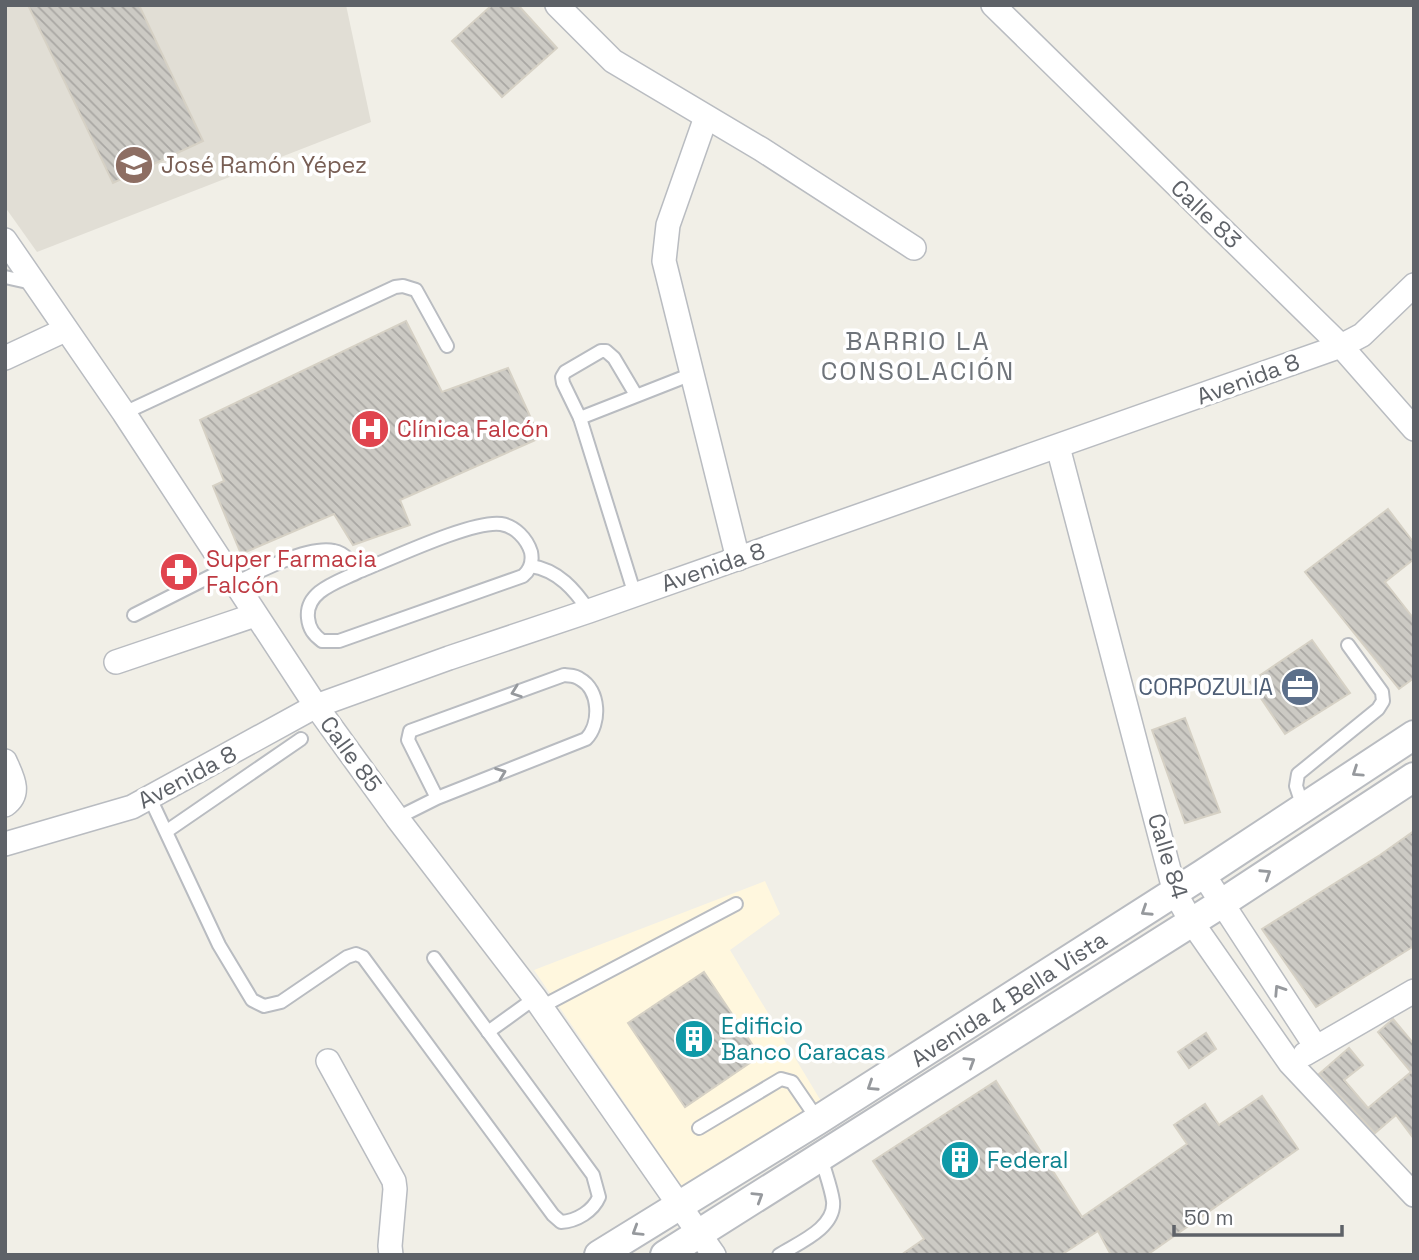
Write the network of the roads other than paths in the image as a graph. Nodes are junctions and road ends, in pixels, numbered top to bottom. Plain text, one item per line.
1 (557, 5) edge
2 (993, 5) edge
3 (706, 117) junction
4 (5, 240) edge
5 (914, 248) dead end
6 (5, 277) edge
7 (34, 283) junction
8 (1414, 285) edge
9 (65, 330) junction
10 (447, 346) dead end
11 (1341, 346) junction
12 (5, 358) edge
13 (692, 374) junction
14 (636, 395) junction
15 (124, 413) junction
16 (580, 418) junction
17 (1414, 429) edge
18 (1058, 447) junction
19 (738, 558) junction
20 (531, 566) junction
21 (358, 572) junction
22 (230, 576) junction
23 (635, 595) junction
24 (589, 611) junction
25 (134, 615) dead end
26 (255, 615) junction
27 (1348, 645) dead end
28 (117, 662) dead end
29 (316, 706) junction
30 (1414, 735) edge
31 (300, 740) dead end
32 (5, 761) edge
33 (1414, 777) edge
34 (150, 798) junction
35 (438, 798) junction
36 (5, 806) edge
37 (1304, 808) junction
38 (397, 818) junction
39 (167, 831) junction
40 (5, 844) edge
41 (1203, 874) junction
42 (1175, 892) junction
43 (1222, 903) junction
44 (736, 904) dead end
45 (1191, 921) junction
46 (434, 958) dead end
47 (1414, 991) edge
48 (538, 1003) junction
49 (488, 1032) junction
50 (1316, 1047) junction
51 (328, 1061) dead end
52 (1290, 1063) junction
53 (818, 1120) junction
54 (699, 1128) dead end
55 (821, 1157) junction
56 (1414, 1195) edge
57 (680, 1204) junction
58 (707, 1244) edge
59 (391, 1255) edge
60 (599, 1255) edge
61 (665, 1255) edge
62 (779, 1255) edge

1 - 3 street
2 - 11 street, Calle 83
3 - 5 street
3 - 13 street
4 - 7 street, Calle 85
6 - 7 lane
7 - 9 street, Calle 85
8 - 11 street, Avenida 8
9 - 12 street
9 - 15 street, Calle 85
10 - 15 lane
11 - 17 street, Calle 83
11 - 18 street, Avenida 8
13 - 14 lane
13 - 19 street
14 - 16 lane
14 - 16 lane
15 - 22 street, Calle 85
16 - 23 lane
18 - 19 street, Avenida 8
18 - 42 street, Calle 84
19 - 23 street, Avenida 8
20 - 21 lane
20 - 21 lane
20 - 24 lane
21 - 22 lane
22 - 25 lane
22 - 26 street, Calle 85
23 - 24 street, Avenida 8
24 - 29 street, Avenida 8
26 - 28 street
26 - 29 street, Calle 85
27 - 37 lane
29 - 34 street, Avenida 8
29 - 38 street, Calle 85
30 -> 37 street, Avenida 4 Bella Vista
31 - 39 lane
32 - 36 street
43 -> 33 street, Avenida 4 Bella Vista
34 - 39 lane
34 - 40 street, Avenida 8
35 -> 35 lane
35 - 38 lane
37 - 41 street, Avenida 4 Bella Vista
38 - 48 street, Calle 85
39 - 49 lane
41 - 42 street, Avenida 4 Bella Vista
41 - 43 street, Calle 84
42 - 45 street, Calle 84
42 -> 53 street, Avenida 4 Bella Vista
43 - 45 street, Avenida 4 Bella Vista
50 -> 43 street, Calle 84
44 - 48 lane
45 - 52 street, Calle 84
55 -> 45 street, Avenida 4 Bella Vista
46 - 49 lane
47 - 50 street
48 - 49 lane
48 - 57 street, Calle 85
50 - 52 street
51 - 59 street
52 - 56 street, Calle 84
53 - 54 lane
53 - 57 street, Avenida 4 Bella Vista
58 -> 55 street, Avenida 4 Bella Vista
55 - 62 lane
57 - 58 street, Calle 85
57 -> 60 street, Avenida 4 Bella Vista
58 - 61 street, Avenida 4 Bella Vista

